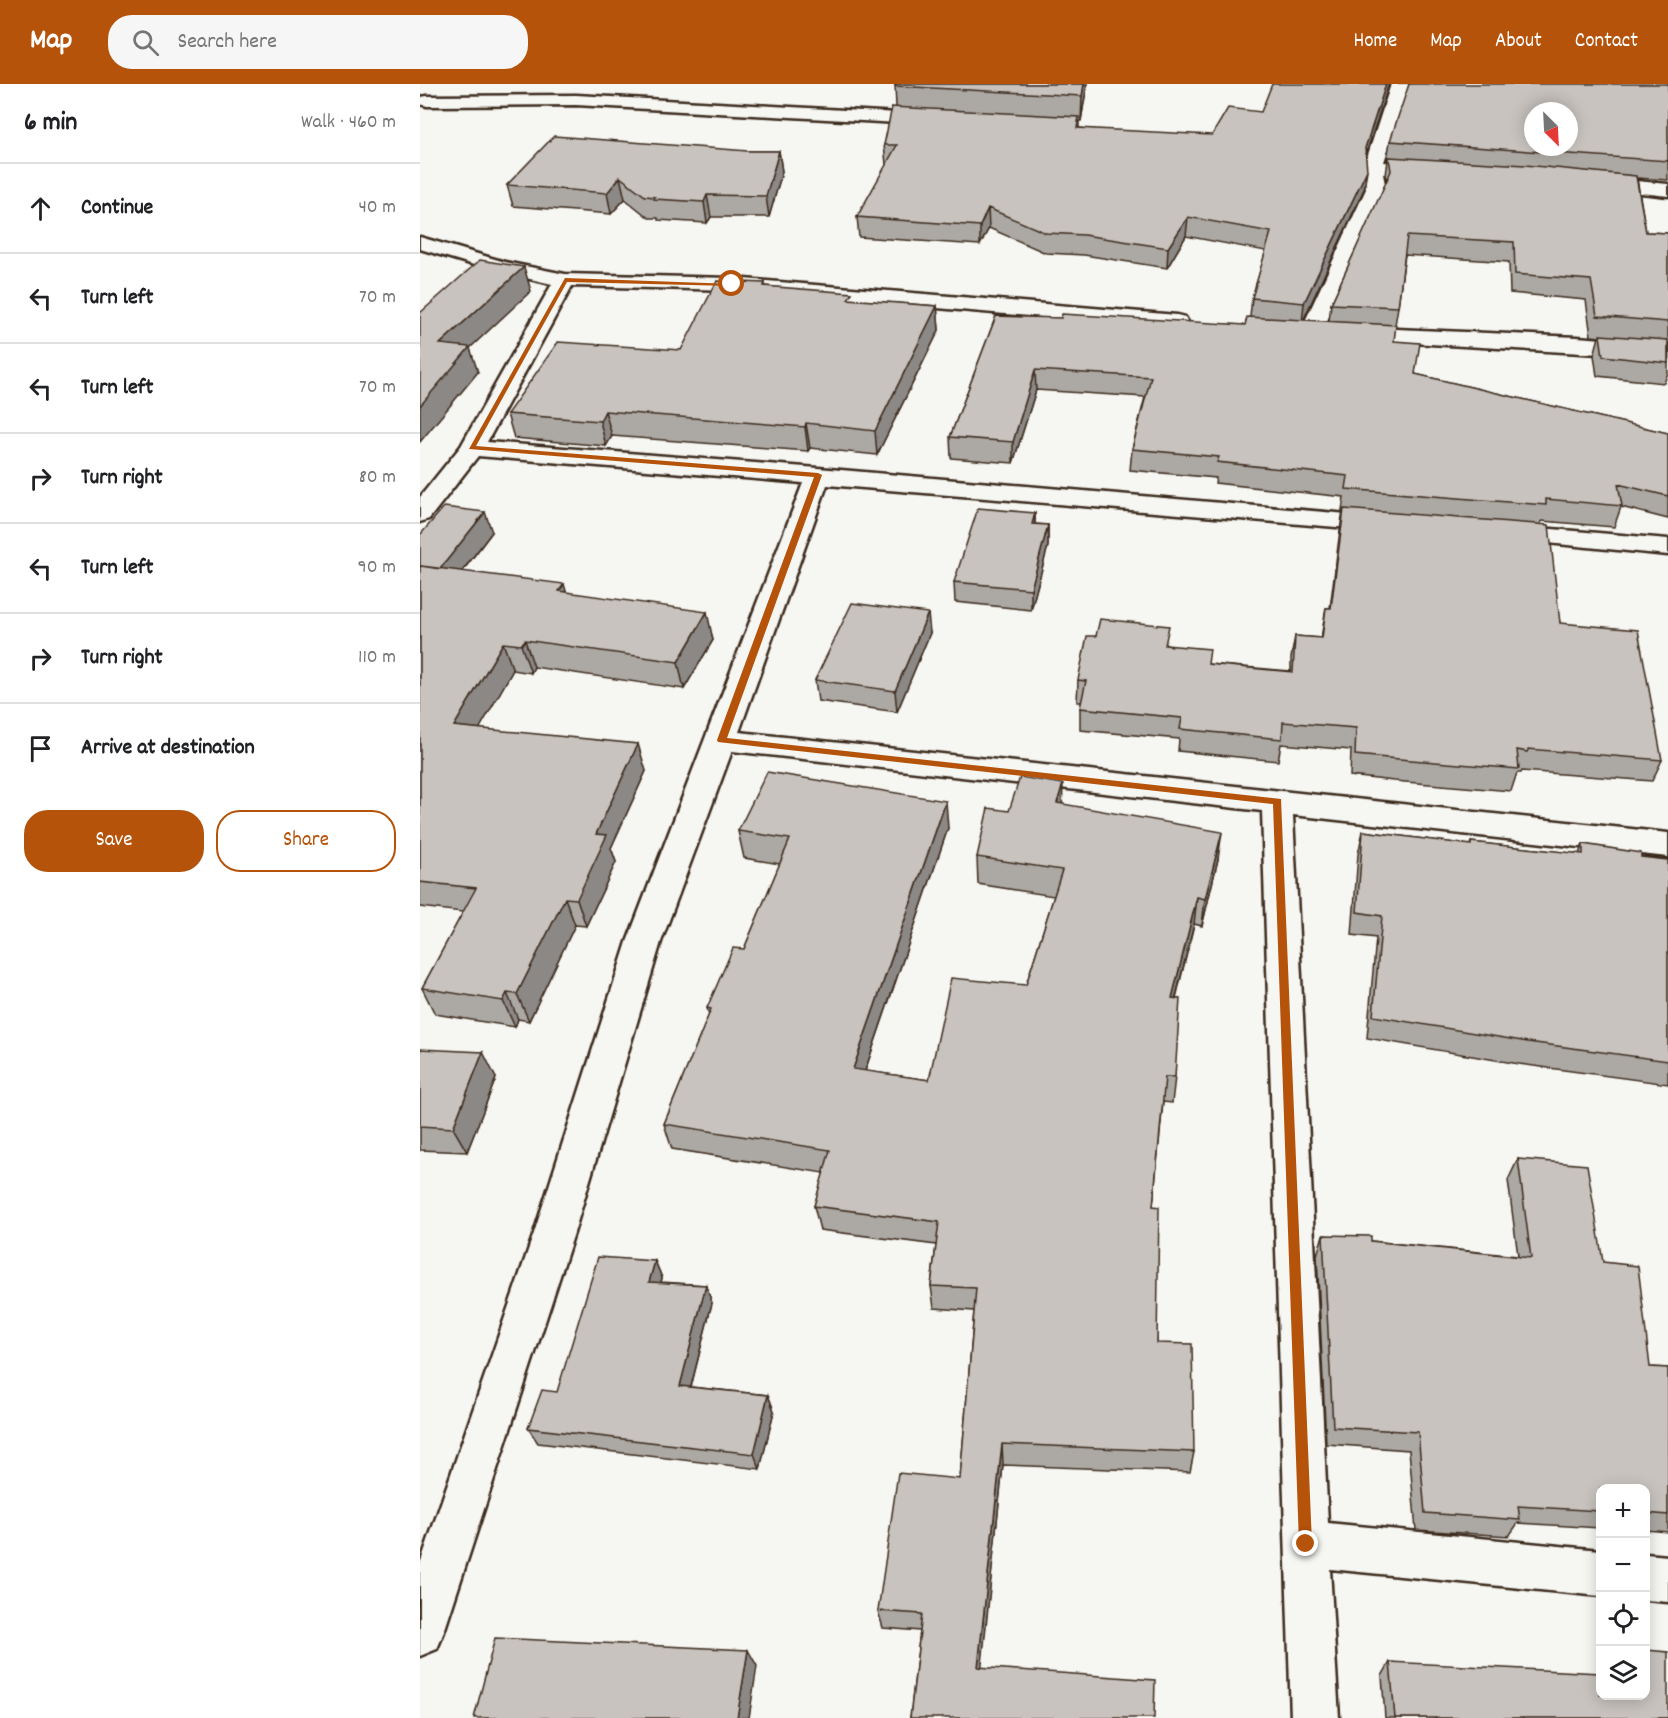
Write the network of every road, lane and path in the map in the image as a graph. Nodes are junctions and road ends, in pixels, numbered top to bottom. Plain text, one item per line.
1 (449, 84) edge
2 (1400, 84) edge
3 (423, 103) edge
4 (950, 121) edge
5 (1373, 167) junction
6 (1450, 173) edge
7 (1577, 181) edge
8 (1668, 190) edge
9 (420, 243) edge
10 (565, 280) junction
11 (1198, 324) edge
12 (1668, 351) edge
13 (472, 448) junction
14 (818, 475) junction
15 (420, 514) edge
16 (1408, 525) edge
17 (1479, 531) edge
18 (1668, 547) edge
19 (721, 740) junction
20 (1277, 801) junction
21 (1668, 845) edge
22 (1306, 1544) junction
23 (1596, 1573) edge
24 (1650, 1577) edge
25 (1668, 1579) edge
26 (420, 1632) edge
27 (1315, 1718) edge

1 - 3 street
2 - 5 street
3 - 4 street
5 - 6 street
5 - 12 street
7 - 8 street
9 - 10 street
10 - 11 street
10 - 13 street
13 - 14 street
13 - 15 street
14 - 16 street
14 - 19 street
17 - 18 street
19 - 20 street
19 - 26 street
20 - 21 street
20 - 22 street
22 - 23 street
22 - 27 street
24 - 25 street

